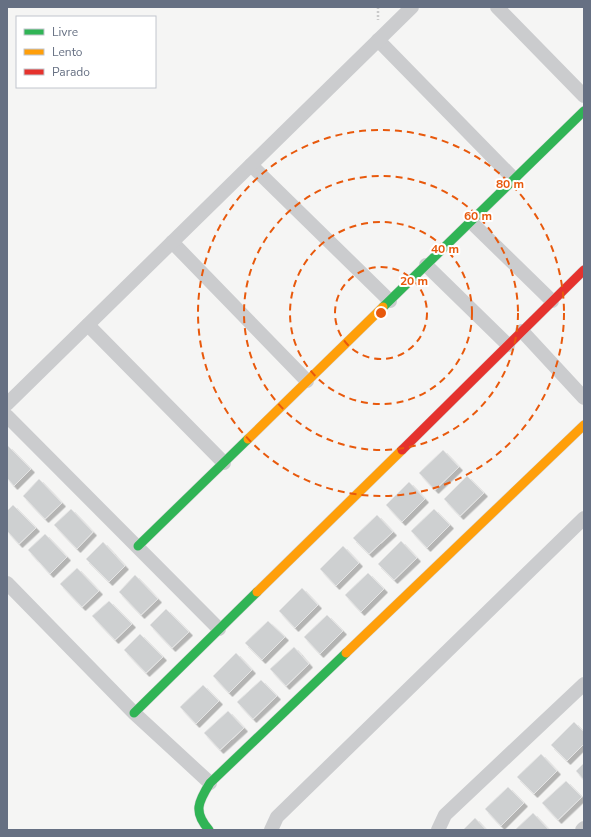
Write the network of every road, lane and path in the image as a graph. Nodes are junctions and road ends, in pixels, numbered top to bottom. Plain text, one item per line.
1 (412, 7) edge
2 (497, 7) edge
3 (378, 40) junction
4 (584, 96) edge
5 (584, 111) edge
6 (251, 165) junction
7 (514, 179) junction
8 (471, 222) junction
9 (172, 242) junction
10 (426, 265) junction
11 (584, 270) edge
12 (390, 301) junction
13 (552, 302) junction
14 (88, 325) junction
15 (522, 331) junction
16 (508, 345) junction
17 (308, 381) junction
18 (584, 398) edge
19 (7, 404) edge
20 (7, 416) edge
21 (584, 425) edge
22 (224, 463) junction
23 (584, 518) edge
24 (138, 546) junction
25 (7, 583) edge
26 (219, 629) junction
27 (584, 684) edge
28 (134, 713) junction
29 (210, 783) junction
30 (209, 830) edge
31 (271, 830) edge
32 (438, 830) edge

1 - 3 street
2 - 4 street
3 - 6 street
3 - 7 street
5 - 7 street
6 - 9 street
6 - 12 street
7 - 8 street
8 - 10 street
8 - 13 street
9 - 14 street
9 - 17 street
10 - 12 street
10 - 16 street
11 - 13 street
12 - 17 street
13 - 15 street
14 - 19 street
14 - 22 street
15 - 16 street
15 - 18 street
16 - 26 street
17 - 22 street
20 - 24 street
21 - 29 street
22 - 24 street
23 - 31 street
24 - 26 street
25 - 28 street
26 - 28 street
27 - 32 street
28 - 29 street
29 - 30 street

